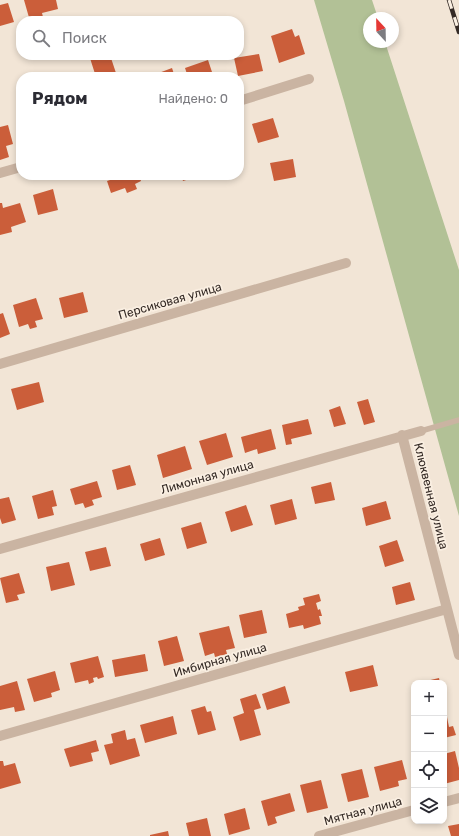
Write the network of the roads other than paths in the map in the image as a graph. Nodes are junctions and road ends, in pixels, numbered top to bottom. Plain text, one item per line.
1 (309, 79) dead end
2 (244, 98) edge
3 (16, 168) edge
4 (0, 173) edge
5 (346, 263) dead end
6 (0, 364) edge
7 (459, 420) edge
8 (421, 431) joint
9 (402, 435) junction
10 (0, 549) edge
11 (447, 609) junction
12 (459, 655) edge
13 (0, 736) edge
14 (459, 798) edge
15 (447, 801) edge
16 (411, 811) edge
17 (319, 836) edge

1 - 2 street
3 - 4 street
5 - 6 street, Персиковая улица
7 - 8 lane
8 - 9 street, Лимонная улица
9 - 10 street, Лимонная улица
9 - 11 street, Клюквенная улица
11 - 12 street, Клюквенная улица
11 - 13 street, Имбирная улица
14 - 15 street
16 - 17 street, Мятная улица

